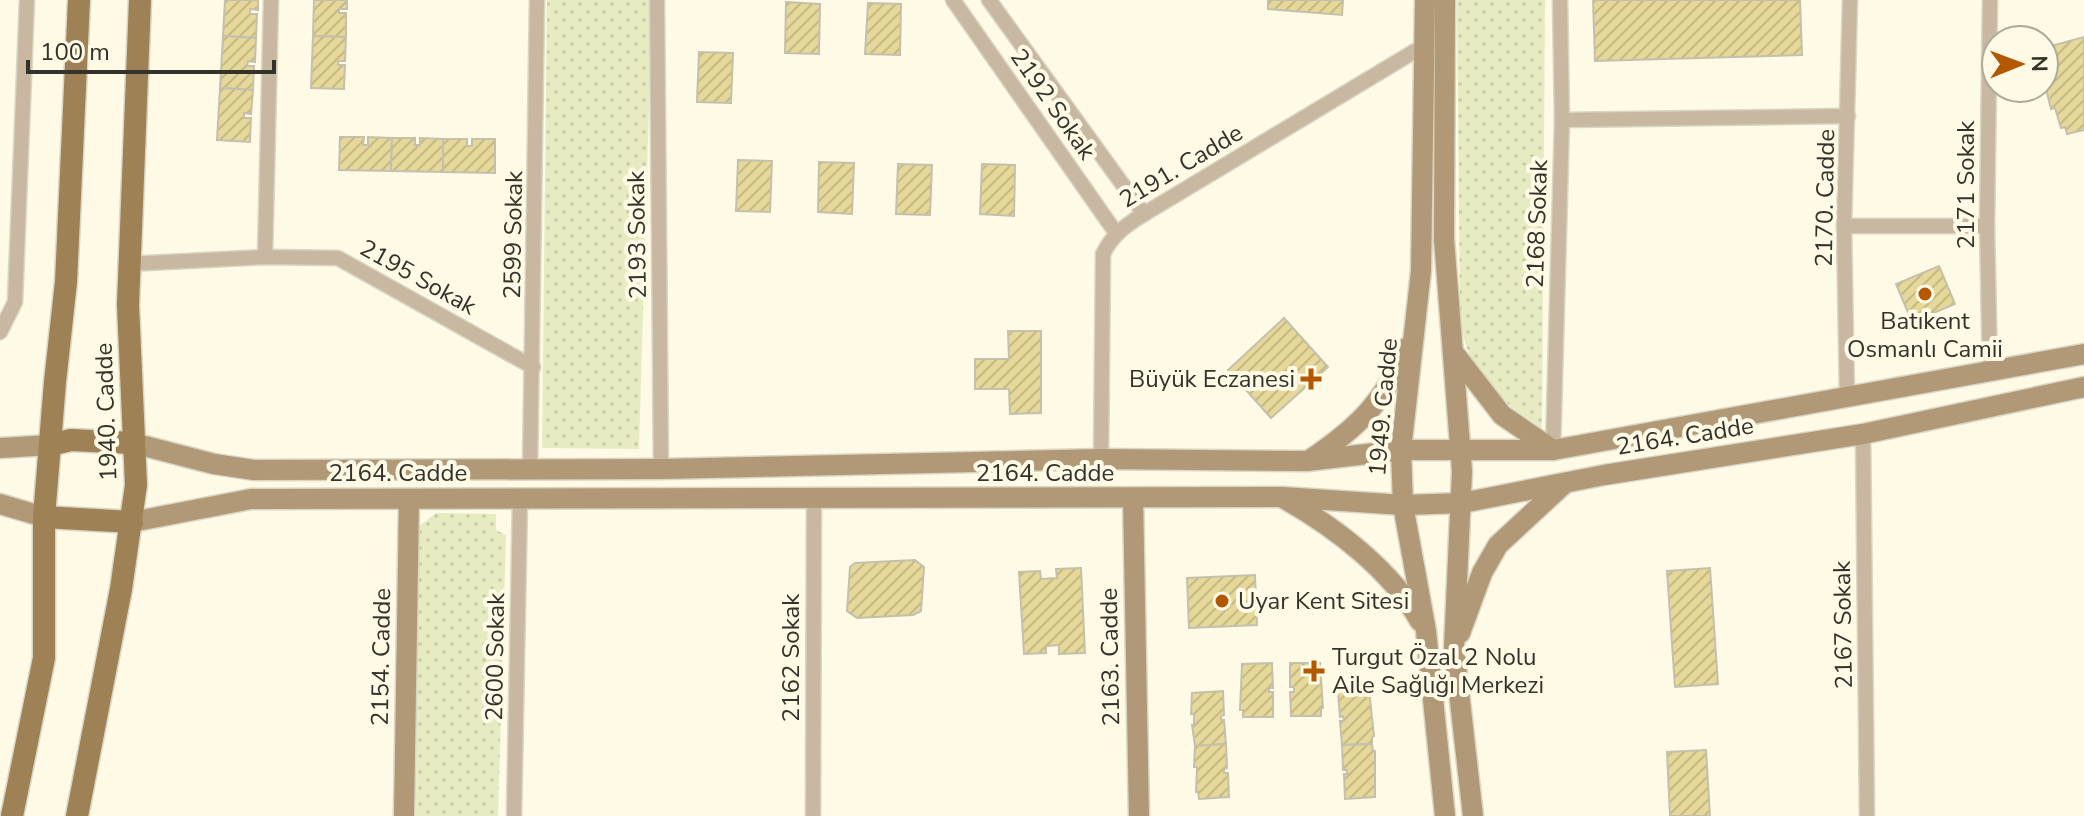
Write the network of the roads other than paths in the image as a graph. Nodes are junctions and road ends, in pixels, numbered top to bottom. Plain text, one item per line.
1 (27, 0) edge
2 (79, 0) edge
3 (140, 0) edge
4 (271, 0) edge
5 (537, 0) edge
6 (657, 0) edge
7 (953, 0) edge
8 (989, 0) edge
9 (1425, 0) edge
10 (1445, 0) edge
11 (1560, 0) edge
12 (1850, 0) edge
13 (1990, 0) edge
14 (1425, 45) junction
15 (1848, 116) junction
16 (1562, 120) junction
17 (1144, 214) junction
18 (1844, 226) junction
19 (1987, 226) junction
20 (1116, 233) junction
21 (265, 257) junction
22 (128, 264) junction
23 (1416, 328) junction
24 (0, 332) edge
25 (1451, 348) junction
26 (2084, 354) edge
27 (533, 367) junction
28 (1990, 370) junction
29 (2084, 387) edge
30 (1847, 397) junction
31 (1863, 434) junction
32 (133, 443) junction
33 (50, 445) junction
34 (0, 448) edge
35 (1460, 449) junction
36 (1401, 450) junction
37 (1553, 450) junction
38 (1101, 459) junction
39 (1307, 461) junction
40 (661, 469) junction
41 (530, 470) junction
42 (1565, 482) junction
43 (1282, 497) junction
44 (1133, 498) junction
45 (409, 499) junction
46 (520, 499) junction
47 (814, 500) junction
48 (1462, 503) junction
49 (0, 504) edge
50 (1403, 505) junction
51 (44, 517) junction
52 (132, 522) junction
53 (1426, 631) junction
54 (1454, 648) junction
55 (12, 816) edge
56 (77, 816) edge
57 (404, 816) edge
58 (514, 816) edge
59 (813, 816) edge
60 (1139, 816) edge
61 (1445, 816) edge
62 (1473, 816) edge
63 (1867, 816) edge

1 - 24 street
2 - 33 main road, 1940. Cadde
3 - 22 main road, 1940. Cadde
4 - 21 street
5 - 27 street, 2599 Sokak
6 - 40 street, 2193 Sokak
7 - 20 street, 2192 Sokak
8 - 17 street, 2192 Sokak
9 - 14 main road, 1949. Cadde
10 - 25 main road
11 - 16 street, 2168 Sokak
12 - 15 street, 2170. Cadde
13 - 19 street, 2171 Sokak
14 - 17 street, 2191. Cadde
14 - 23 main road, 1949. Cadde
15 - 16 street
15 - 18 street, 2170. Cadde
16 - 37 street, 2168 Sokak
17 - 20 street, 2191. Cadde
18 - 19 street
18 - 30 street, 2170. Cadde
19 - 28 street, 2171 Sokak
20 - 38 street, 2191. Cadde
21 - 22 street, 2195 Sokak
21 - 27 street, 2195 Sokak
22 - 32 main road, 1940. Cadde
23 - 36 main road, 1949. Cadde
23 - 39 main road
25 - 35 main road
25 - 37 main road
26 - 28 main road, 2164. Cadde
27 - 41 street, 2599 Sokak
28 - 30 main road, 2164. Cadde
29 - 31 main road, 2164. Cadde
30 - 37 main road, 2164. Cadde
31 - 42 main road, 2164. Cadde
31 - 63 street, 2167 Sokak
32 - 33 main road, 2164. Cadde
32 - 41 main road, 2164. Cadde
32 - 52 main road, 1940. Cadde
33 - 34 main road, 2164. Cadde
33 - 51 main road, 1940. Cadde
35 - 36 main road, 2164. Cadde
35 - 37 main road, 2164. Cadde
35 - 48 main road
36 - 39 main road, 2164. Cadde
36 - 50 main road, 1949. Cadde
38 - 39 main road, 2164. Cadde
38 - 40 main road, 2164. Cadde
40 - 41 main road, 2164. Cadde
42 - 48 main road, 2164. Cadde
42 - 54 main road
43 - 44 main road, 2164. Cadde
43 - 50 main road, 2164. Cadde
43 - 53 main road
44 - 47 main road, 2164. Cadde
44 - 60 main road, 2163. Cadde
45 - 46 main road, 2164. Cadde
45 - 52 main road, 2164. Cadde
45 - 57 main road, 2154. Cadde
46 - 47 main road, 2164. Cadde
46 - 58 street, 2600 Sokak
47 - 59 street, 2162 Sokak
48 - 50 main road, 2164. Cadde
48 - 54 main road
49 - 51 main road, 2164. Cadde
50 - 53 main road, 1949. Cadde
51 - 52 main road, 2164. Cadde
51 - 55 main road, 1940. Cadde
52 - 56 main road, 1940. Cadde
53 - 61 main road, 1949. Cadde
54 - 62 main road

